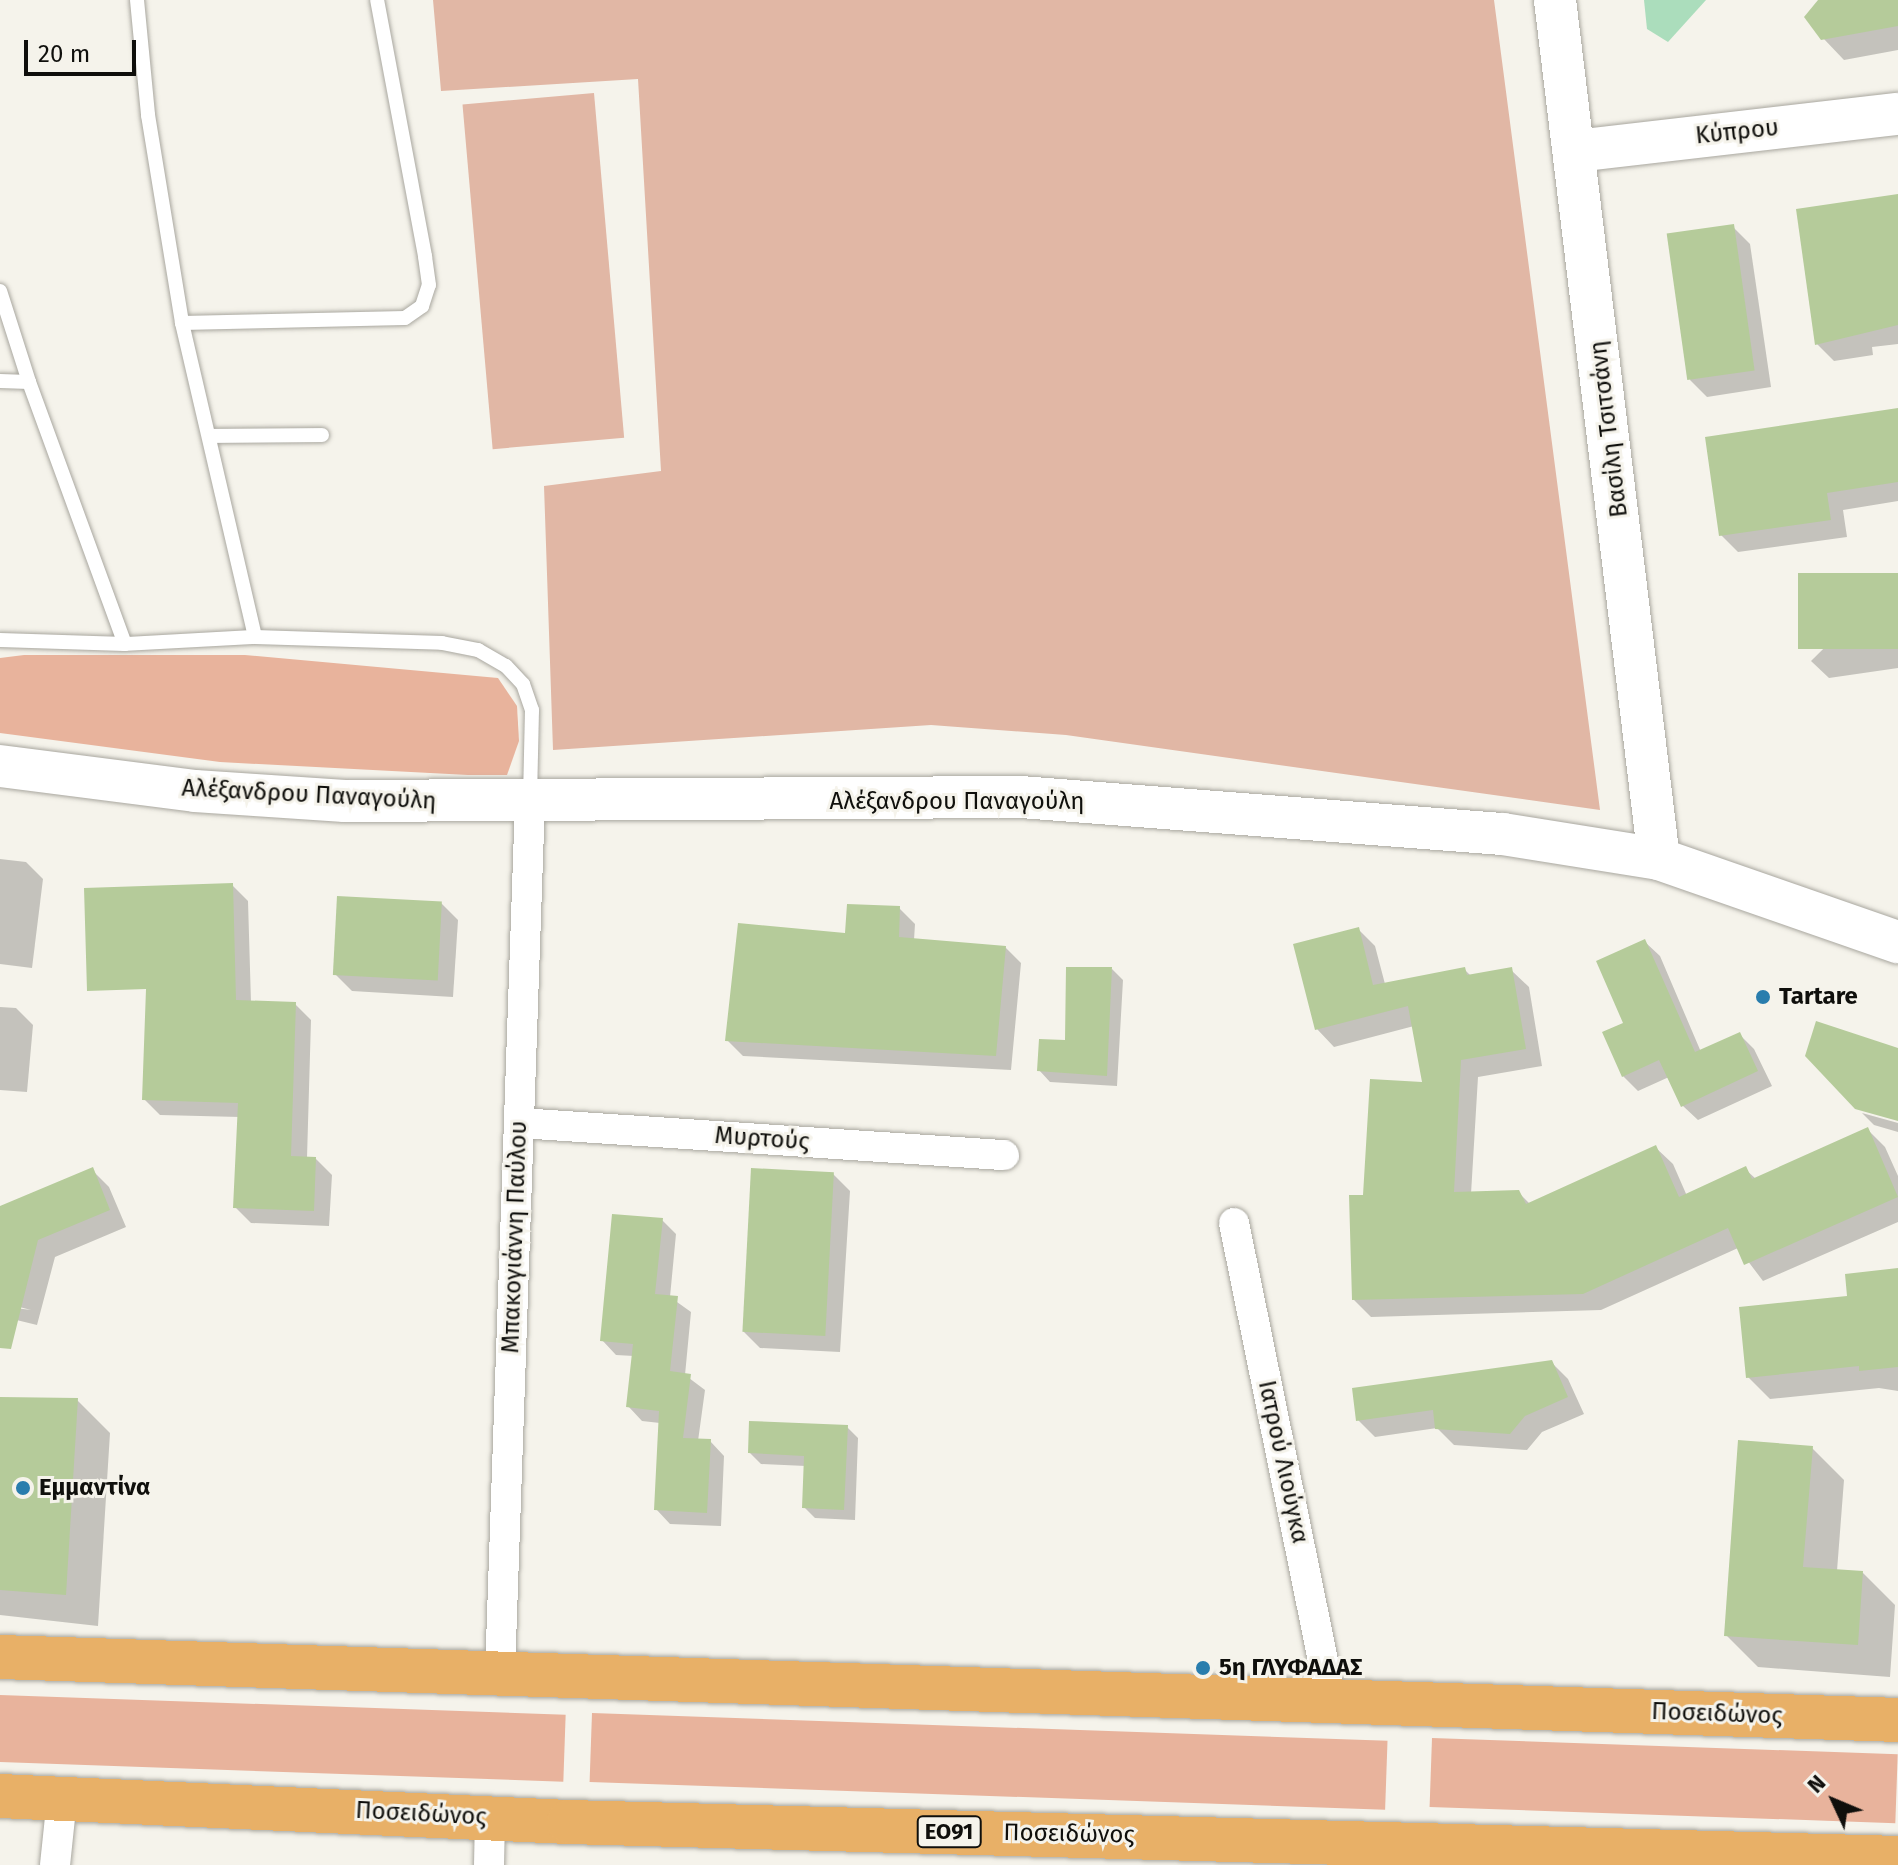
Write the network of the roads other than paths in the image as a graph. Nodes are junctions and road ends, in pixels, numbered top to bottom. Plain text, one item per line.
1 (137, 0) edge
2 (377, 0) edge
3 (1555, 0) edge
4 (1898, 114) edge
5 (1576, 151) junction
6 (0, 291) edge
7 (182, 323) junction
8 (0, 381) edge
9 (29, 382) junction
10 (322, 435) dead end
11 (211, 436) junction
12 (255, 637) junction
13 (0, 640) edge
14 (125, 644) junction
15 (0, 766) edge
16 (530, 801) junction
17 (1659, 859) junction
18 (1898, 942) edge
19 (520, 1123) junction
20 (1004, 1155) dead end
21 (1234, 1223) dead end
22 (0, 1657) edge
23 (500, 1673) junction
24 (1331, 1701) junction
25 (1898, 1720) edge
26 (0, 1796) edge
27 (62, 1798) junction
28 (490, 1817) junction
29 (1373, 1853) edge
30 (1898, 1858) edge
31 (55, 1865) edge
32 (489, 1865) edge

1 - 7 lane
2 - 7 lane
3 - 5 street, Βασίλη Τσιτσάνη
4 - 5 street, Κύπρου
5 - 17 street, Βασίλη Τσιτσάνη
6 - 9 lane
7 - 11 lane
8 - 9 lane
9 - 14 lane
10 - 11 lane
11 - 12 lane
12 - 14 lane
12 - 16 lane
13 - 14 lane
15 - 16 street, Αλέξανδρου Παναγούλη
16 - 17 street, Αλέξανδρου Παναγούλη
16 - 19 street, Μπακογιάννη Παύλου
17 - 18 street, Αλέξανδρου Παναγούλη
19 - 20 street, Μυρτούς
19 - 23 street, Μπακογιάννη Παύλου
21 - 24 street, Ιατρού Λιούγκα
22 - 23 highway, Ποσειδώνος
23 - 24 highway, Ποσειδώνος
24 - 25 highway, Ποσειδώνος
26 - 27 highway, Ποσειδώνος / ΕΟ91
27 - 28 highway, Ποσειδώνος / ΕΟ91
27 - 31 street
28 - 29 highway, Ποσειδώνος / ΕΟ91
28 - 32 street
29 - 30 highway, Ποσειδώνος / ΕΟ91

